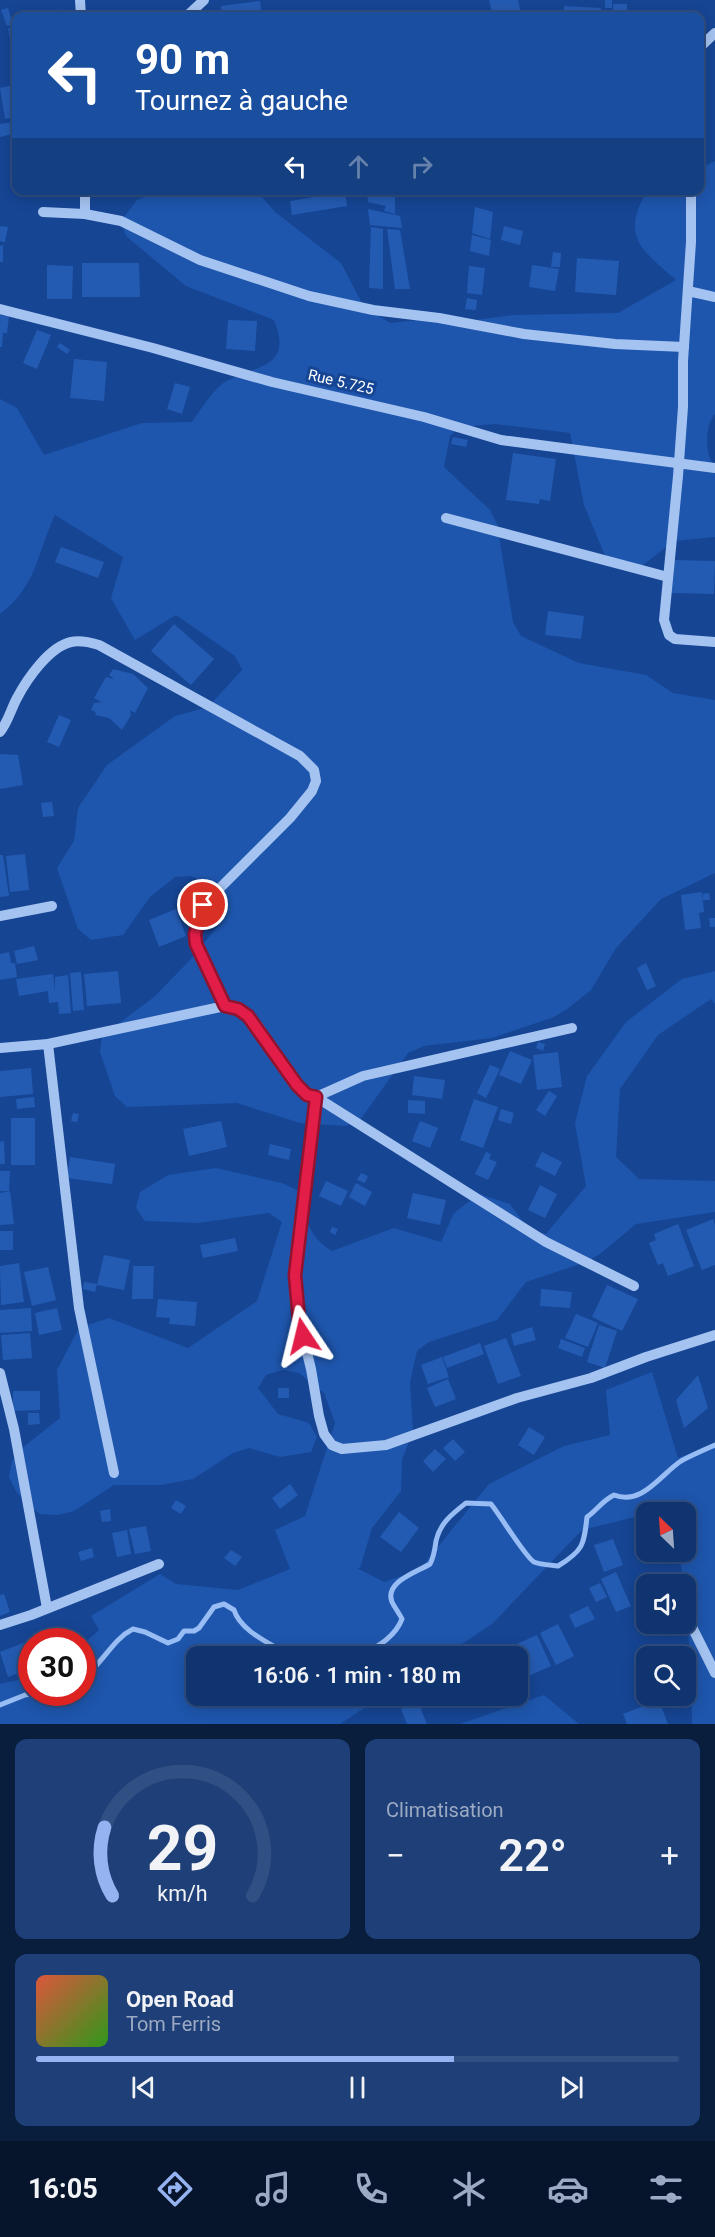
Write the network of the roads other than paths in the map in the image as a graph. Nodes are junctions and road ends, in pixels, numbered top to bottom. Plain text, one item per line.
1 (204, 0) edge
2 (191, 12) edge
3 (715, 33) edge
4 (704, 43) edge
5 (85, 195) edge
6 (691, 195) edge
7 (43, 212) dead end
8 (85, 214) junction
9 (688, 291) junction
10 (715, 297) edge
11 (0, 309) edge
12 (684, 347) junction
13 (679, 462) junction
14 (715, 468) edge
15 (446, 518) dead end
16 (668, 577) junction
17 (715, 642) edge
18 (0, 732) edge
19 (52, 906) dead end
20 (0, 916) edge
21 (225, 1006) junction
22 (572, 1028) dead end
23 (48, 1044) junction
24 (0, 1048) edge
25 (316, 1097) junction
26 (634, 1286) dead end
27 (715, 1335) edge
28 (0, 1373) edge
29 (114, 1473) dead end
30 (159, 1564) dead end
31 (47, 1608) junction
32 (0, 1625) edge
33 (696, 1634) edge
34 (715, 1673) edge

1 - 2 street
3 - 4 street
5 - 8 street
6 - 9 street
7 - 8 street
8 - 12 street
9 - 10 street
9 - 12 street
11 - 13 street, Rue 5.725
12 - 13 street
13 - 14 street, Rue 5.725
13 - 16 street
15 - 16 street
16 - 17 street
18 - 21 street
19 - 20 street
21 - 23 street
21 - 25 street
22 - 25 street
23 - 24 street
23 - 29 street
25 - 26 street
25 - 27 street
28 - 31 street
30 - 31 street
31 - 32 street
33 - 34 street

